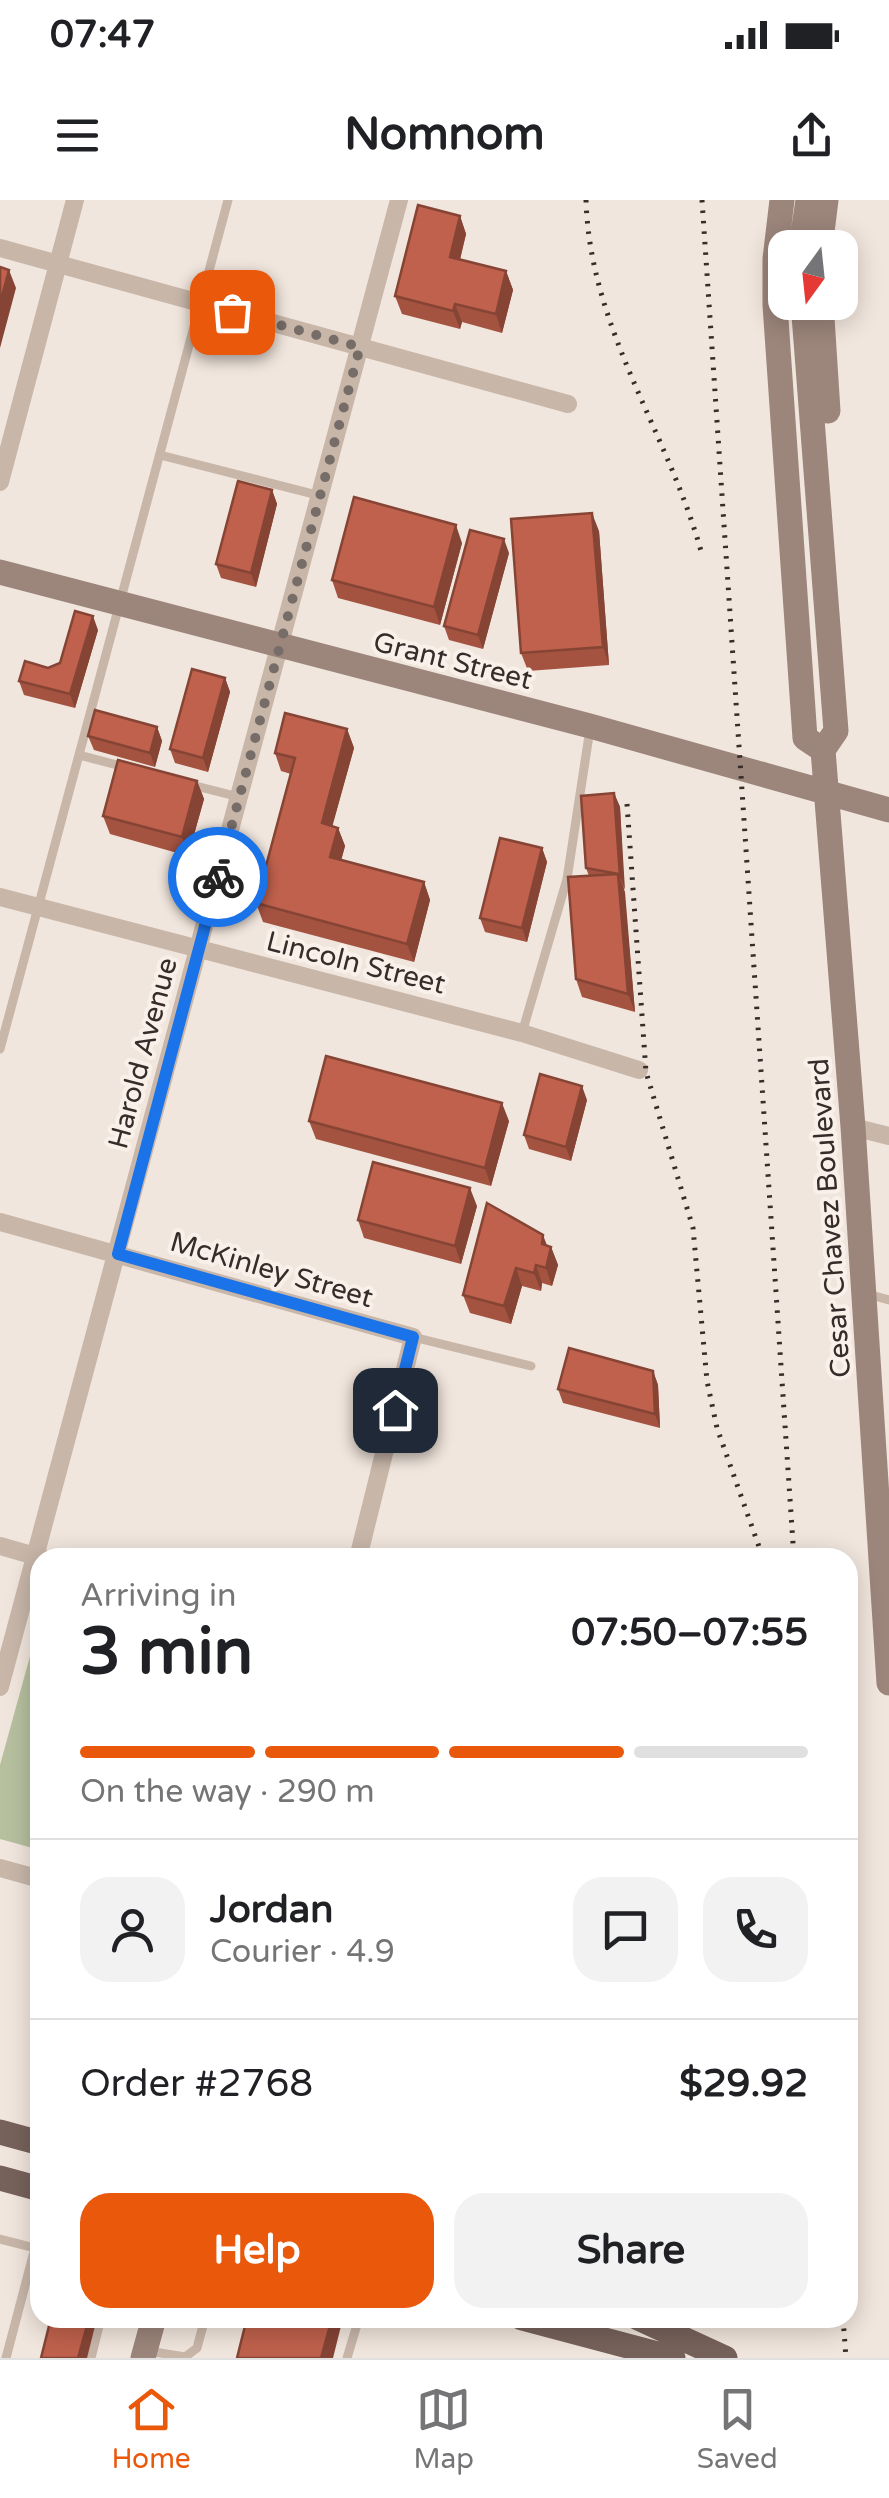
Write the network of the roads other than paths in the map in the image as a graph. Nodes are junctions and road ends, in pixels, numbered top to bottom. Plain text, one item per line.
1 (75, 200) edge
2 (228, 200) edge
3 (399, 200) edge
4 (782, 200) edge
5 (808, 200) edge
6 (826, 200) edge
7 (804, 230) edge
8 (822, 230) edge
9 (0, 248) edge
10 (58, 264) junction
11 (200, 303) junction
12 (804, 320) edge
13 (823, 320) edge
14 (360, 347) junction
15 (568, 404) dead end
16 (160, 455) junction
17 (0, 482) edge
18 (321, 496) junction
19 (0, 572) edge
20 (824, 582) junction
21 (120, 604) junction
22 (281, 647) junction
23 (590, 726) junction
24 (823, 750) junction
25 (79, 755) junction
26 (132, 769) edge
27 (168, 778) edge
28 (829, 793) junction
29 (240, 798) junction
30 (889, 810) edge
31 (0, 898) edge
32 (38, 908) junction
33 (198, 950) junction
34 (522, 1034) junction
35 (0, 1049) edge
36 (639, 1070) dead end
37 (853, 1126) junction
38 (889, 1136) edge
39 (0, 1222) edge
40 (118, 1254) junction
41 (876, 1296) edge
42 (413, 1337) junction
43 (532, 1366) dead end
44 (882, 1461) edge
45 (0, 1546) edge
46 (40, 1548) edge
47 (360, 1548) edge
48 (30, 1555) edge
49 (30, 1584) edge
50 (889, 1683) edge
51 (0, 1687) edge
52 (0, 1868) edge
53 (30, 1876) edge
54 (0, 2132) edge
55 (30, 2140) edge
56 (0, 2178) edge
57 (30, 2186) edge
58 (0, 2239) edge
59 (30, 2247) edge
60 (30, 2274) edge
61 (99, 2328) edge
62 (151, 2328) edge
63 (202, 2328) edge
64 (356, 2328) edge
65 (560, 2328) edge
66 (660, 2328) edge
67 (144, 2354) edge
68 (6, 2358) edge
69 (90, 2358) edge
70 (346, 2358) edge
71 (673, 2358) edge
72 (724, 2358) edge

1 - 10 street
2 - 11 lane
3 - 14 street, Harold Avenue
4 - 24 main road, Cesar Chavez Boulevard
5 - 7 main road
6 - 8 main road
9 - 10 street
10 - 11 street
10 - 17 street
11 - 14 street
11 - 16 lane
12 - 20 main road, Cesar Chavez Boulevard
13 - 20 main road
14 - 15 street
14 - 18 street, Harold Avenue
16 - 18 lane
16 - 21 lane
18 - 22 street, Harold Avenue
19 - 21 main road, Grant Street
20 - 24 main road, Cesar Chavez Boulevard
21 - 22 main road, Grant Street
21 - 25 lane
22 - 23 main road, Grant Street
22 - 29 street, Harold Avenue
23 - 28 main road, Grant Street
23 - 34 lane
24 - 28 main road, Cesar Chavez Boulevard
25 - 26 lane
25 - 32 lane
27 - 29 lane
28 - 30 main road, Grant Street
28 - 37 main road, Cesar Chavez Boulevard
29 - 33 street, Harold Avenue
31 - 32 street, Lincoln Street
32 - 33 street, Lincoln Street
32 - 35 lane
33 - 34 street, Lincoln Street
33 - 40 street, Harold Avenue
34 - 36 street, Lincoln Street
37 - 38 street
37 - 41 main road, Cesar Chavez Boulevard
39 - 40 street, McKinley Street
40 - 42 street, McKinley Street
40 - 46 street, Harold Avenue
41 - 44 main road, Cesar Chavez Boulevard
42 - 43 lane
42 - 47 street
44 - 50 main road, Cesar Chavez Boulevard
45 - 48 street
49 - 51 street, Harold Avenue
52 - 53 street
54 - 55 main road
56 - 57 main road
58 - 59 lane
60 - 68 lane
61 - 69 lane
62 - 67 main road
63 - 67 lane
64 - 70 lane
65 - 71 main road
66 - 72 main road

